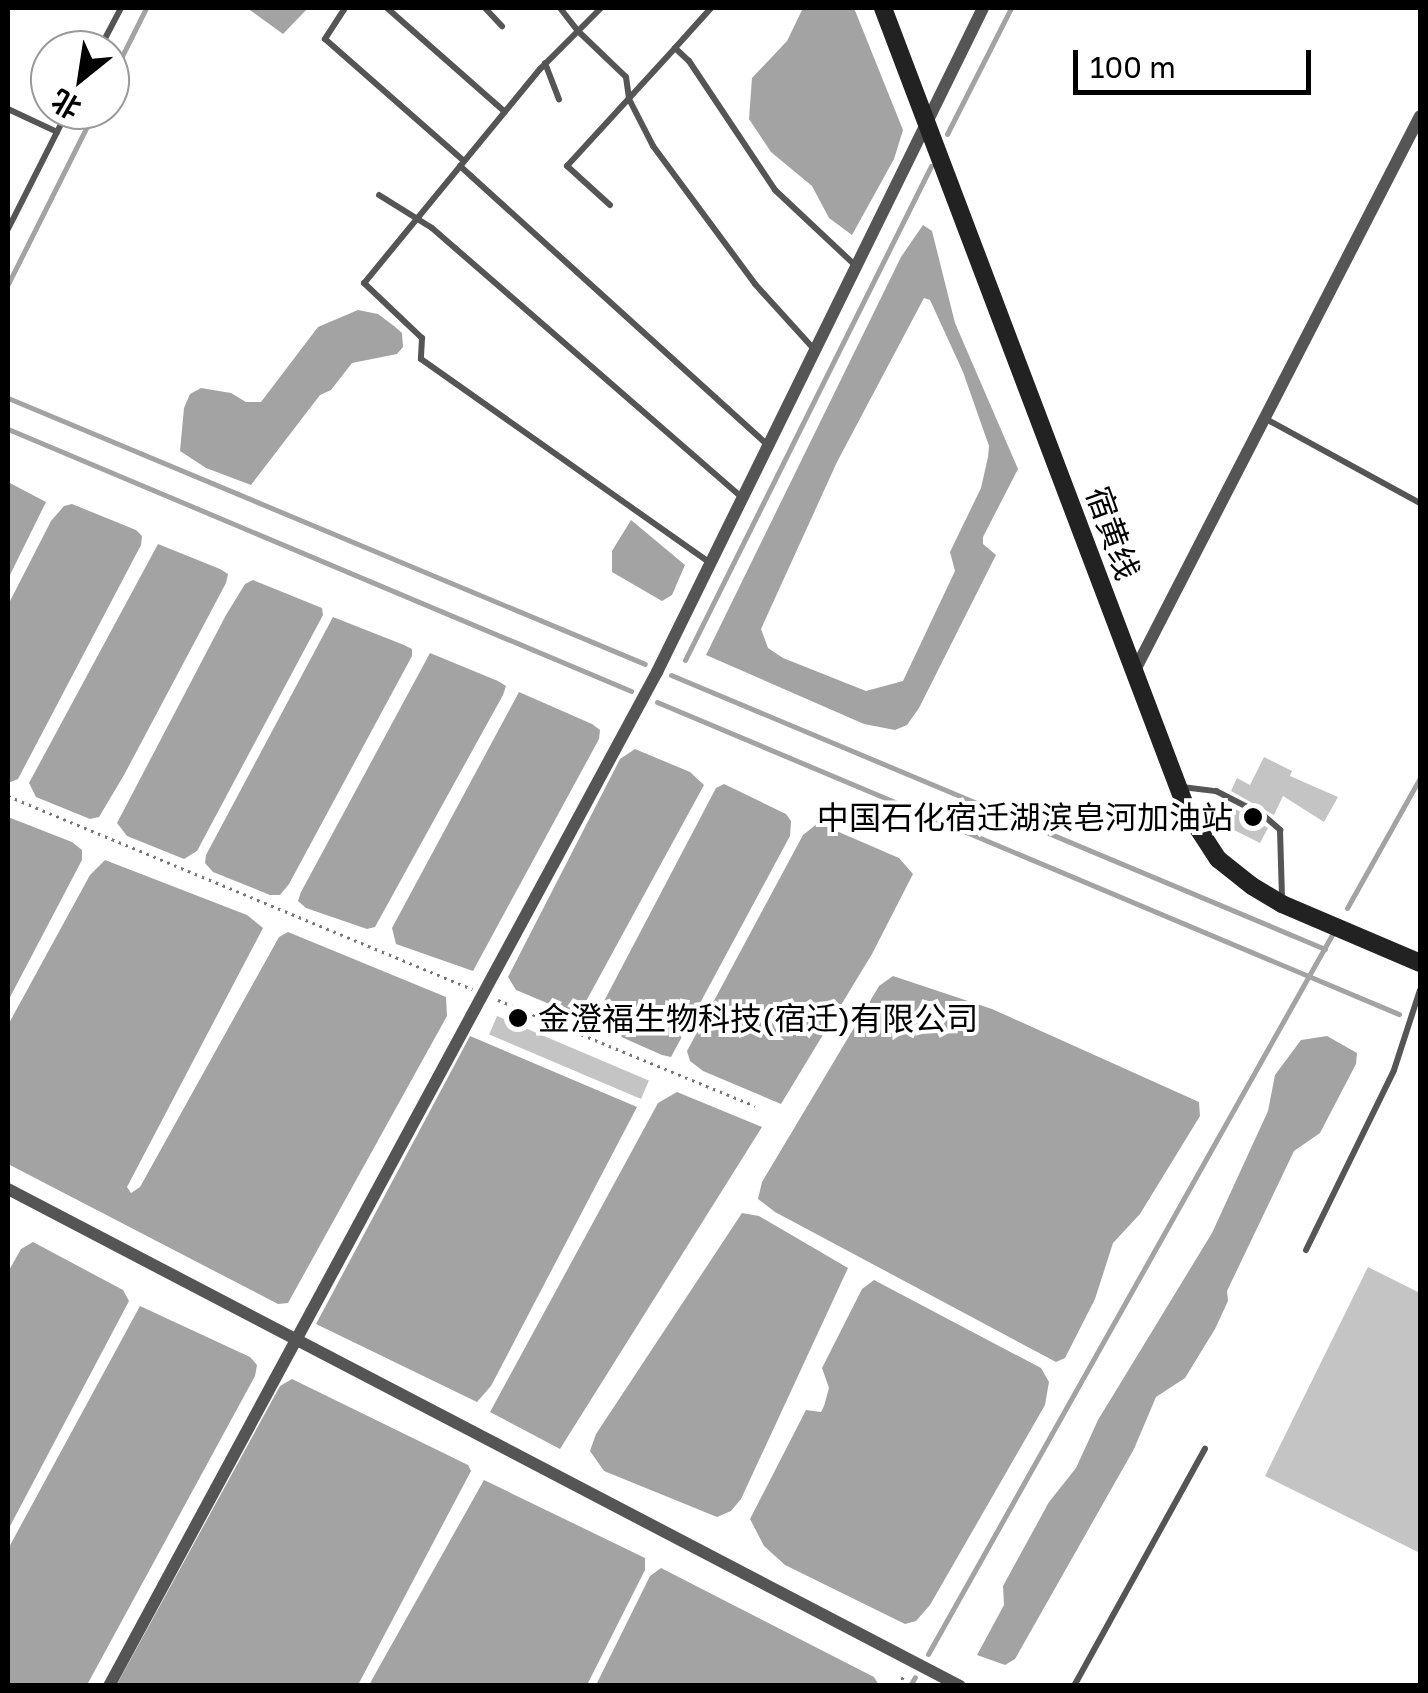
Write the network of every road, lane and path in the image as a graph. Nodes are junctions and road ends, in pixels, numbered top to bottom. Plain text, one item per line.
1 (345, 8) edge
2 (387, 8) edge
3 (485, 8) edge
4 (560, 8) edge
5 (601, 8) edge
6 (710, 8) edge
7 (883, 8) edge
8 (984, 8) edge
9 (502, 26) dead end
10 (578, 31) junction
11 (675, 48) junction
12 (545, 64) junction
13 (629, 96) junction
14 (560, 98) dead end
15 (8, 109) edge
16 (505, 112) junction
17 (1420, 116) edge
18 (926, 118) junction
19 (57, 132) joint
20 (1414, 143) edge
21 (462, 164) junction
22 (379, 195) dead end
23 (610, 206) dead end
24 (418, 216) junction
25 (8, 229) edge
26 (855, 266) junction
27 (814, 349) junction
28 (1266, 419) junction
29 (768, 444) junction
30 (742, 498) junction
31 (1420, 503) edge
32 (710, 563) junction
33 (1133, 674) junction
34 (1178, 787) junction
35 (8, 796) edge
36 (1282, 904) junction
37 (1420, 964) edge
38 (1420, 990) edge
39 (484, 994) junction
40 (755, 1106) dead end
41 (8, 1189) edge
42 (1306, 1250) dead end
43 (298, 1341) junction
44 (1205, 1450) dead end
45 (109, 1686) edge
46 (960, 1686) edge
47 (1074, 1686) edge

1 - 21 lane
2 - 16 lane
3 - 9 lane
4 - 10 lane
5 - 10 lane
6 - 11 lane
7 - 18 main road, 宿黄线
8 - 18 street
10 - 12 lane
10 - 13 lane
11 - 13 lane
11 - 26 lane
12 - 14 lane
12 - 16 lane
13 - 23 lane
13 - 27 lane
15 - 19 lane
16 - 21 lane
17 - 20 street
18 - 26 street
18 - 33 main road, 宿黄线
19 - 25 lane
20 - 28 street
21 - 24 lane
21 - 29 lane
22 - 24 lane
24 - 30 lane
24 - 32 lane
26 - 27 street
27 - 29 street
28 - 31 lane
28 - 33 street
29 - 30 street
30 - 32 street
32 - 39 street
33 - 34 main road, 宿黄线
34 - 36 main road, 宿黄线
34 - 36 lane
35 - 39 path
36 - 37 main road, 宿黄线
38 - 42 lane
39 - 40 path
39 - 43 street
41 - 43 street
43 - 45 street
43 - 46 street
44 - 47 lane

